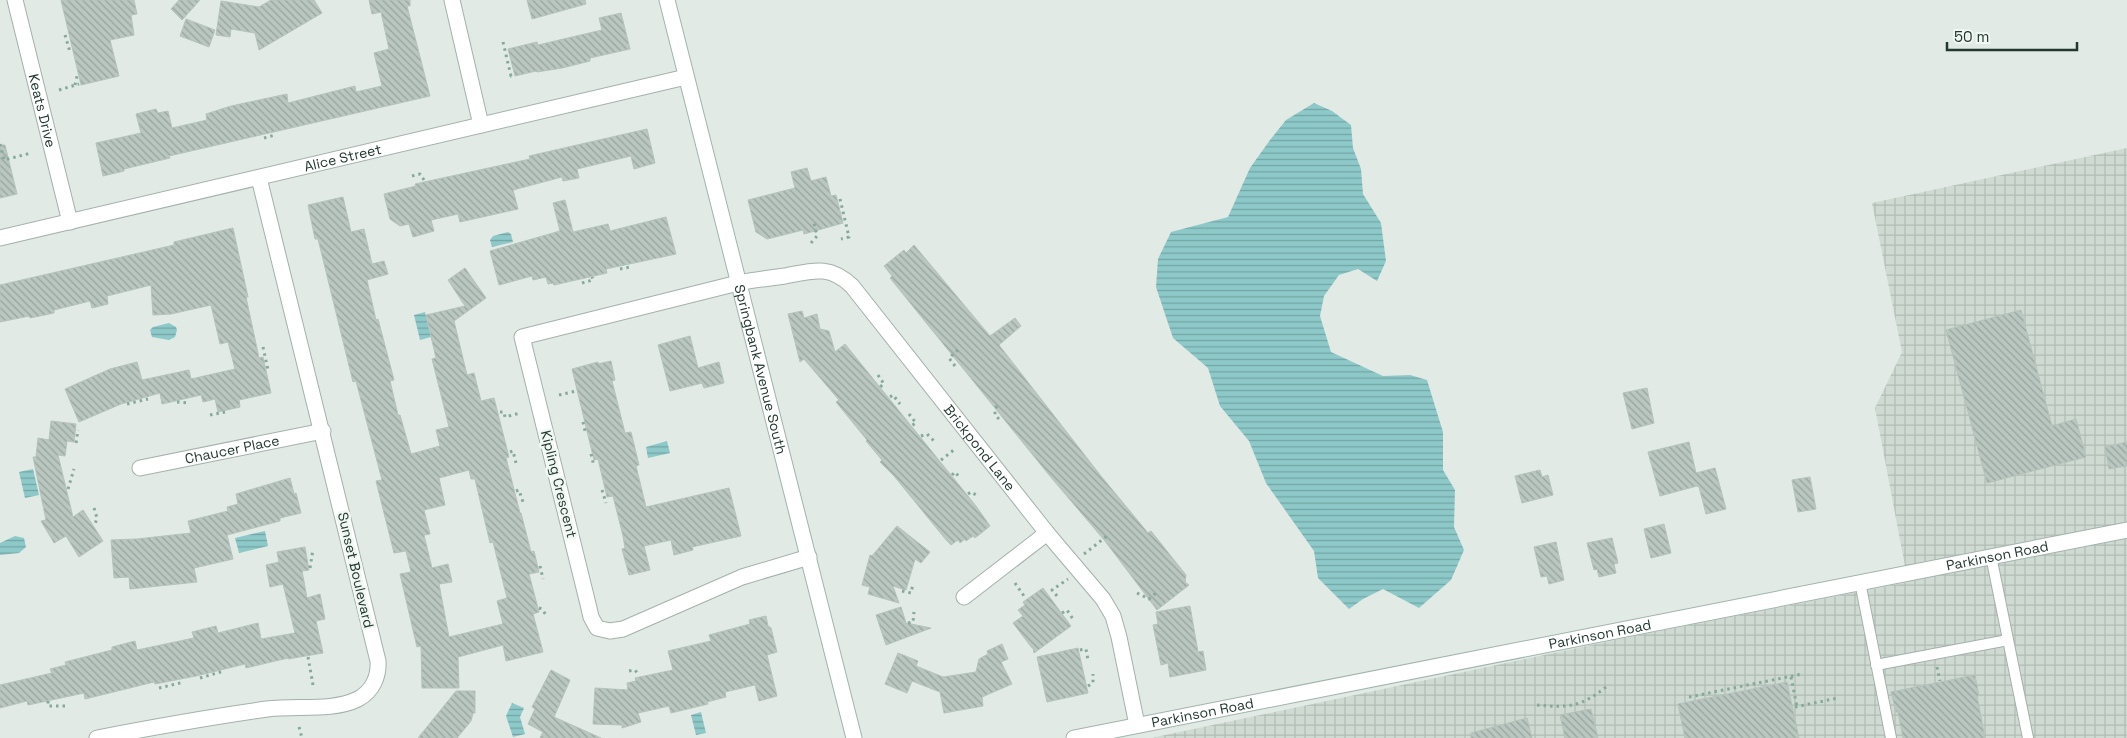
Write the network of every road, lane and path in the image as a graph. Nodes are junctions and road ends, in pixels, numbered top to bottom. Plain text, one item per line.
1 (15, 0) edge
2 (452, 0) edge
3 (667, 0) edge
4 (66, 36) dead end
5 (503, 42) dead end
6 (70, 52) dead end
7 (77, 76) dead end
8 (514, 76) dead end
9 (686, 77) junction
10 (59, 90) dead end
11 (481, 125) junction
12 (275, 135) dead end
13 (264, 138) dead end
14 (0, 144) edge
15 (31, 153) dead end
16 (412, 176) dead end
17 (259, 178) junction
18 (424, 180) dead end
19 (840, 199) dead end
20 (70, 222) junction
21 (814, 223) dead end
22 (0, 238) edge
23 (841, 239) dead end
24 (811, 242) dead end
25 (630, 267) dead end
26 (620, 269) dead end
27 (592, 277) dead end
28 (582, 283) dead end
29 (738, 283) junction
30 (263, 347) dead end
31 (958, 350) dead end
32 (955, 366) dead end
33 (268, 370) dead end
34 (878, 375) dead end
35 (880, 387) dead end
36 (576, 391) dead end
37 (559, 395) dead end
38 (890, 398) dead end
39 (148, 399) dead end
40 (177, 402) dead end
41 (190, 403) dead end
42 (127, 404) dead end
43 (900, 404) dead end
44 (1000, 404) dead end
45 (225, 412) dead end
46 (500, 412) dead end
47 (520, 413) dead end
48 (909, 414) dead end
49 (210, 415) dead end
50 (999, 419) dead end
51 (583, 422) dead end
52 (911, 426) dead end
53 (78, 430) dead end
54 (323, 431) junction
55 (585, 431) dead end
56 (921, 436) dead end
57 (934, 441) dead end
58 (76, 443) dead end
59 (955, 449) dead end
60 (510, 452) dead end
61 (591, 454) dead end
62 (941, 460) dead end
63 (516, 463) dead end
64 (594, 466) dead end
65 (140, 468) dead end
66 (74, 469) dead end
67 (952, 474) dead end
68 (960, 478) dead end
69 (68, 489) dead end
70 (602, 490) dead end
71 (516, 491) dead end
72 (968, 494) dead end
73 (978, 496) dead end
74 (522, 502) dead end
75 (606, 503) dead end
76 (94, 508) dead end
77 (94, 524) dead end
78 (2127, 530) edge
79 (1047, 533) junction
80 (1107, 536) dead end
81 (312, 549) dead end
82 (1991, 556) junction
83 (808, 557) junction
84 (540, 566) dead end
85 (1076, 566) junction
86 (310, 568) dead end
87 (543, 579) dead end
88 (1860, 582) junction
89 (1015, 583) dead end
90 (913, 584) dead end
91 (902, 591) dead end
92 (1157, 592) dead end
93 (1136, 593) dead end
94 (1057, 596) dead end
95 (964, 597) dead end
96 (1026, 599) dead end
97 (539, 608) dead end
98 (914, 612) dead end
99 (1062, 614) dead end
100 (546, 616) dead end
101 (1073, 619) dead end
102 (908, 623) dead end
103 (2008, 640) junction
104 (1080, 650) dead end
105 (308, 657) dead end
106 (1088, 660) dead end
107 (1876, 665) junction
108 (224, 671) dead end
109 (629, 671) dead end
110 (638, 674) dead end
111 (1093, 674) dead end
112 (1802, 674) dead end
113 (1791, 677) junction
114 (200, 678) dead end
115 (184, 682) dead end
116 (313, 685) dead end
117 (1088, 686) dead end
118 (1606, 687) dead end
119 (159, 688) dead end
120 (1689, 697) dead end
121 (1838, 698) dead end
122 (48, 702) dead end
123 (1537, 705) dead end
124 (66, 706) dead end
125 (1137, 725) junction
126 (300, 727) dead end
127 (97, 738) edge
128 (302, 738) edge
129 (854, 738) edge
130 (1074, 738) edge
131 (1891, 738) edge
132 (2028, 738) edge

1 - 20 street, Keats Drive
2 - 11 street
3 - 9 street, Springbank Avenue South
4 - 6 path
5 - 8 path
7 - 10 path
9 - 11 street, Alice Street
9 - 29 street, Springbank Avenue South
11 - 17 street, Alice Street
12 - 13 path
14 - 15 path
16 - 18 path
17 - 20 street, Alice Street
17 - 54 street, Sunset Boulevard
19 - 23 path
20 - 22 street, Alice Street
21 - 24 path
25 - 26 path
27 - 28 path
29 - 79 street, Brickpond Lane
29 - 83 street, Springbank Avenue South
29 - 83 street, Kipling Crescent
30 - 33 path
31 - 32 path
34 - 35 path
36 - 37 path
38 - 43 path
39 - 42 path
40 - 41 path
44 - 50 path
45 - 49 path
46 - 47 path
48 - 52 path
51 - 55 path
53 - 58 path
54 - 65 street, Chaucer Place
54 - 127 street, Sunset Boulevard
56 - 57 path
59 - 62 path
60 - 63 path
61 - 64 path
66 - 69 path
67 - 68 path
70 - 75 path
71 - 74 path
72 - 73 path
76 - 77 path
78 - 82 street, Parkinson Road
79 - 85 street, Brickpond Lane
79 - 95 street
80 - 85 path
81 - 86 path
82 - 88 street, Parkinson Road
82 - 103 lane
83 - 129 street, Springbank Avenue South
84 - 87 path
85 - 94 path
85 - 125 street, Brickpond Lane
88 - 107 lane
88 - 125 street, Parkinson Road
89 - 96 path
90 - 91 path
92 - 93 path
97 - 100 path
98 - 102 path
99 - 101 path
103 - 107 lane
103 - 132 lane
104 - 106 path
105 - 116 path
107 - 131 lane
108 - 114 path
109 - 110 path
111 - 117 path
112 - 113 path
113 - 120 path
113 - 121 path
115 - 119 path
118 - 123 path
122 - 124 path
125 - 130 street, Parkinson Road
126 - 128 path

